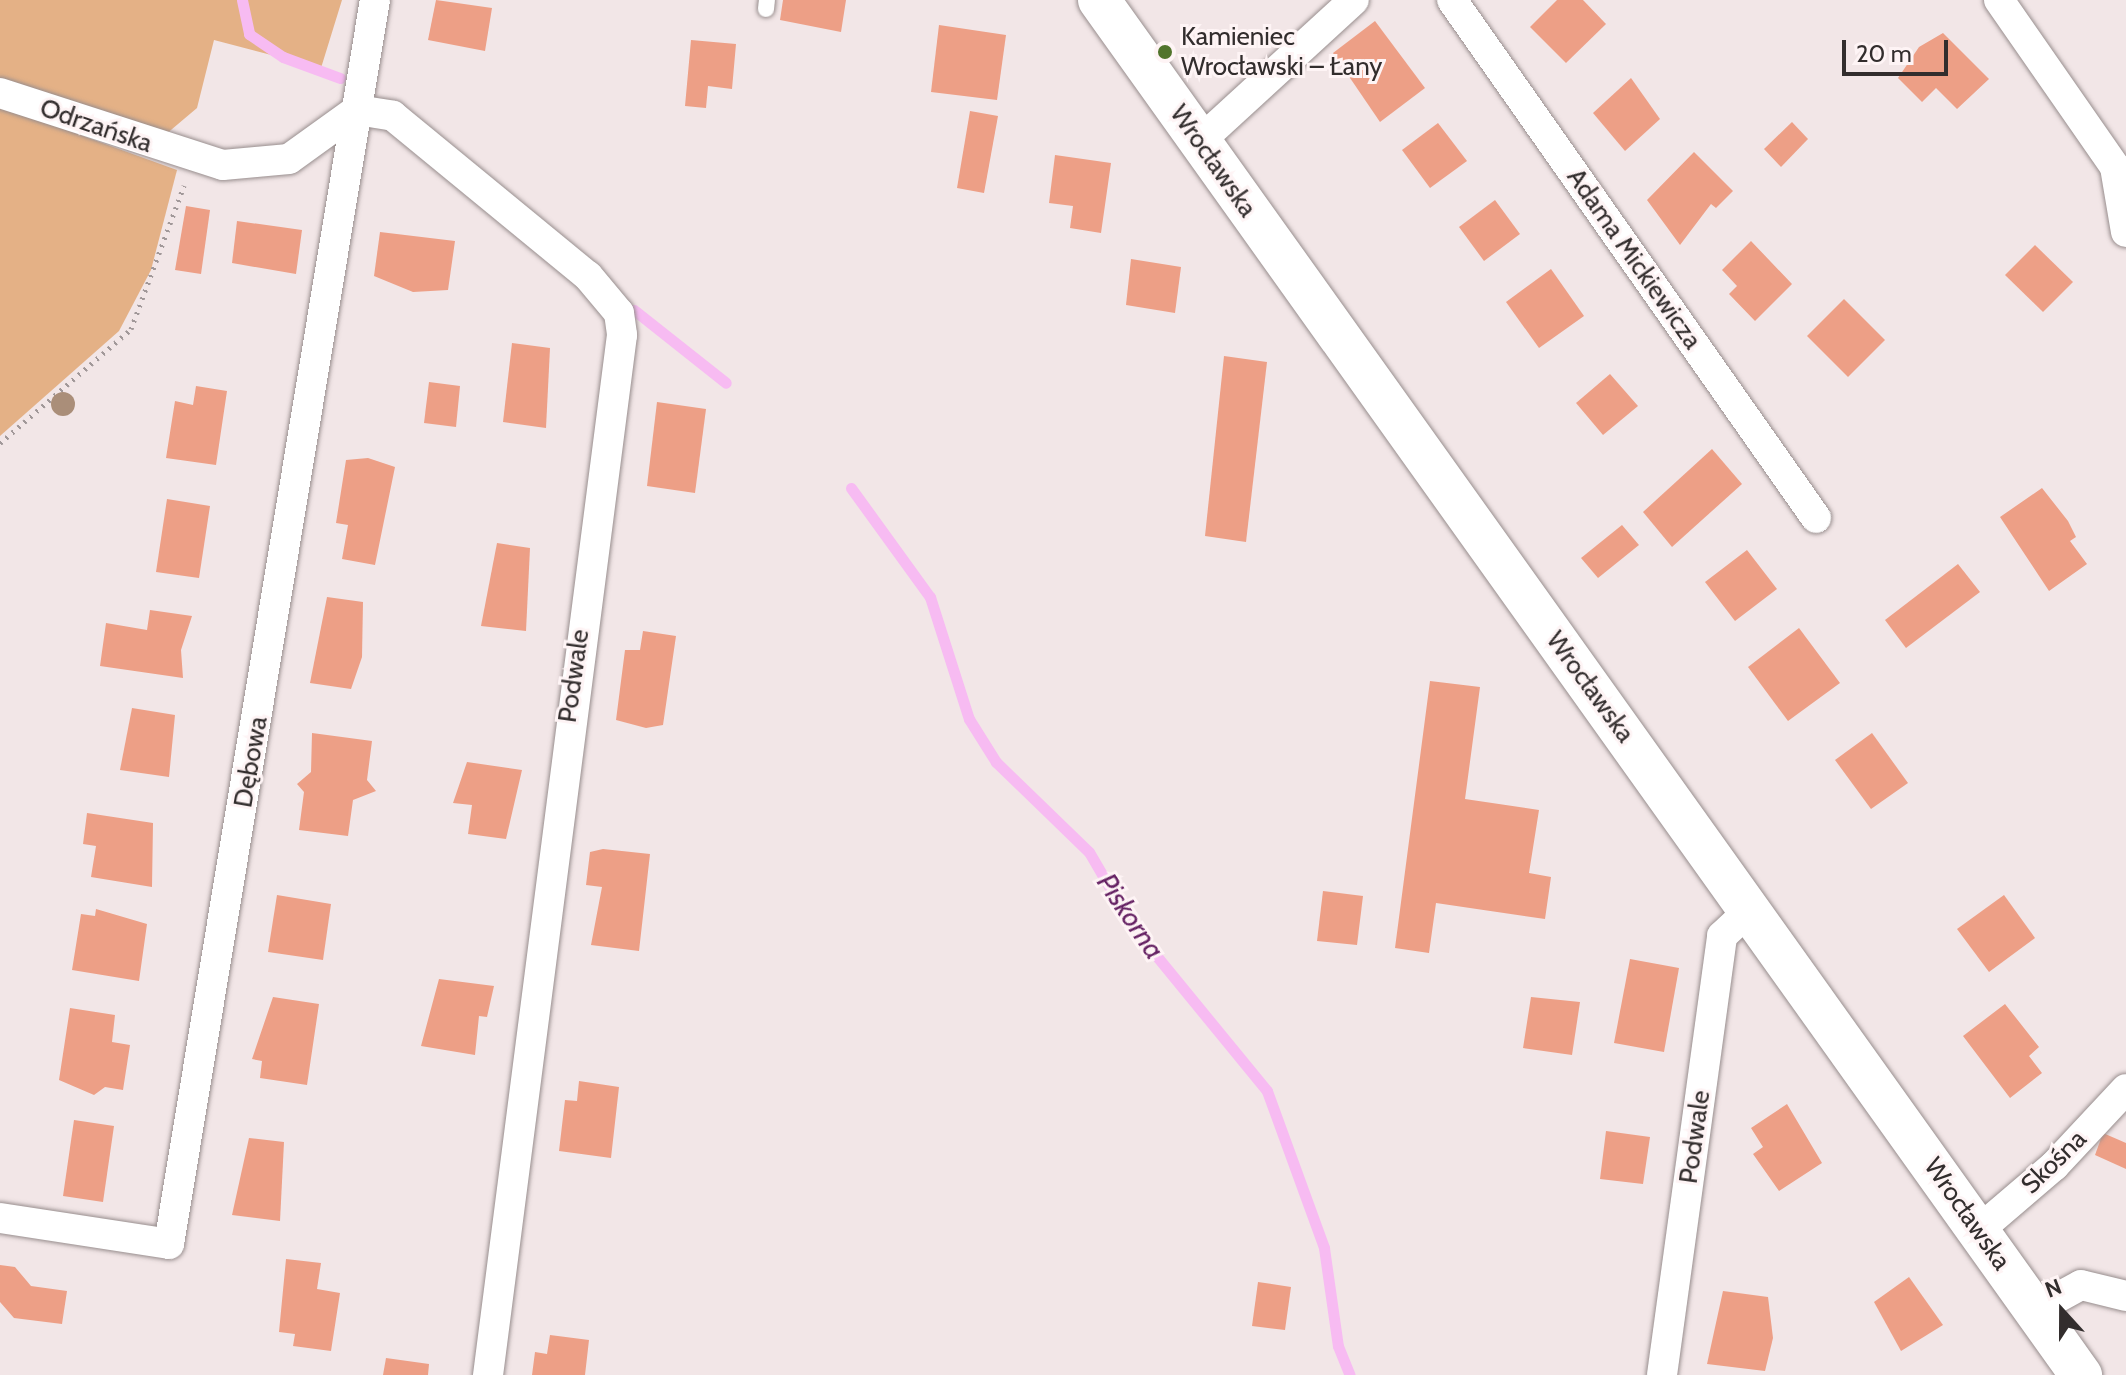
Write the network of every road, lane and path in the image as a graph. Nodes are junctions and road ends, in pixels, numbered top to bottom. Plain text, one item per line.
1 (375, 0) edge
2 (1099, 0) edge
3 (1354, 0) edge
4 (1452, 0) edge
5 (1999, 0) edge
6 (0, 93) edge
7 (357, 110) junction
8 (1199, 142) junction
9 (193, 159) junction
10 (2126, 232) edge
11 (0, 443) edge
12 (1816, 518) dead end
13 (1750, 910) junction
14 (2126, 1089) edge
15 (0, 1218) edge
16 (1979, 1230) junction
17 (2126, 1296) edge
18 (2035, 1310) junction
19 (488, 1375) edge
20 (1662, 1375) edge
21 (2081, 1375) edge

1 - 7 street
2 - 8 main road, Wrocławska
3 - 8 street
4 - 12 street, Adama Mickiewicza
5 - 10 street
6 - 9 street, Odrzańska
7 - 9 street
7 - 15 street, Dębowa
7 - 19 street, Podwale
8 - 13 main road, Wrocławska
9 - 11 path
13 - 16 main road, Wrocławska
13 - 20 street, Podwale
14 - 16 street, Skośna
16 - 18 main road, Wrocławska
17 - 18 street
18 - 21 main road, Wrocławska

